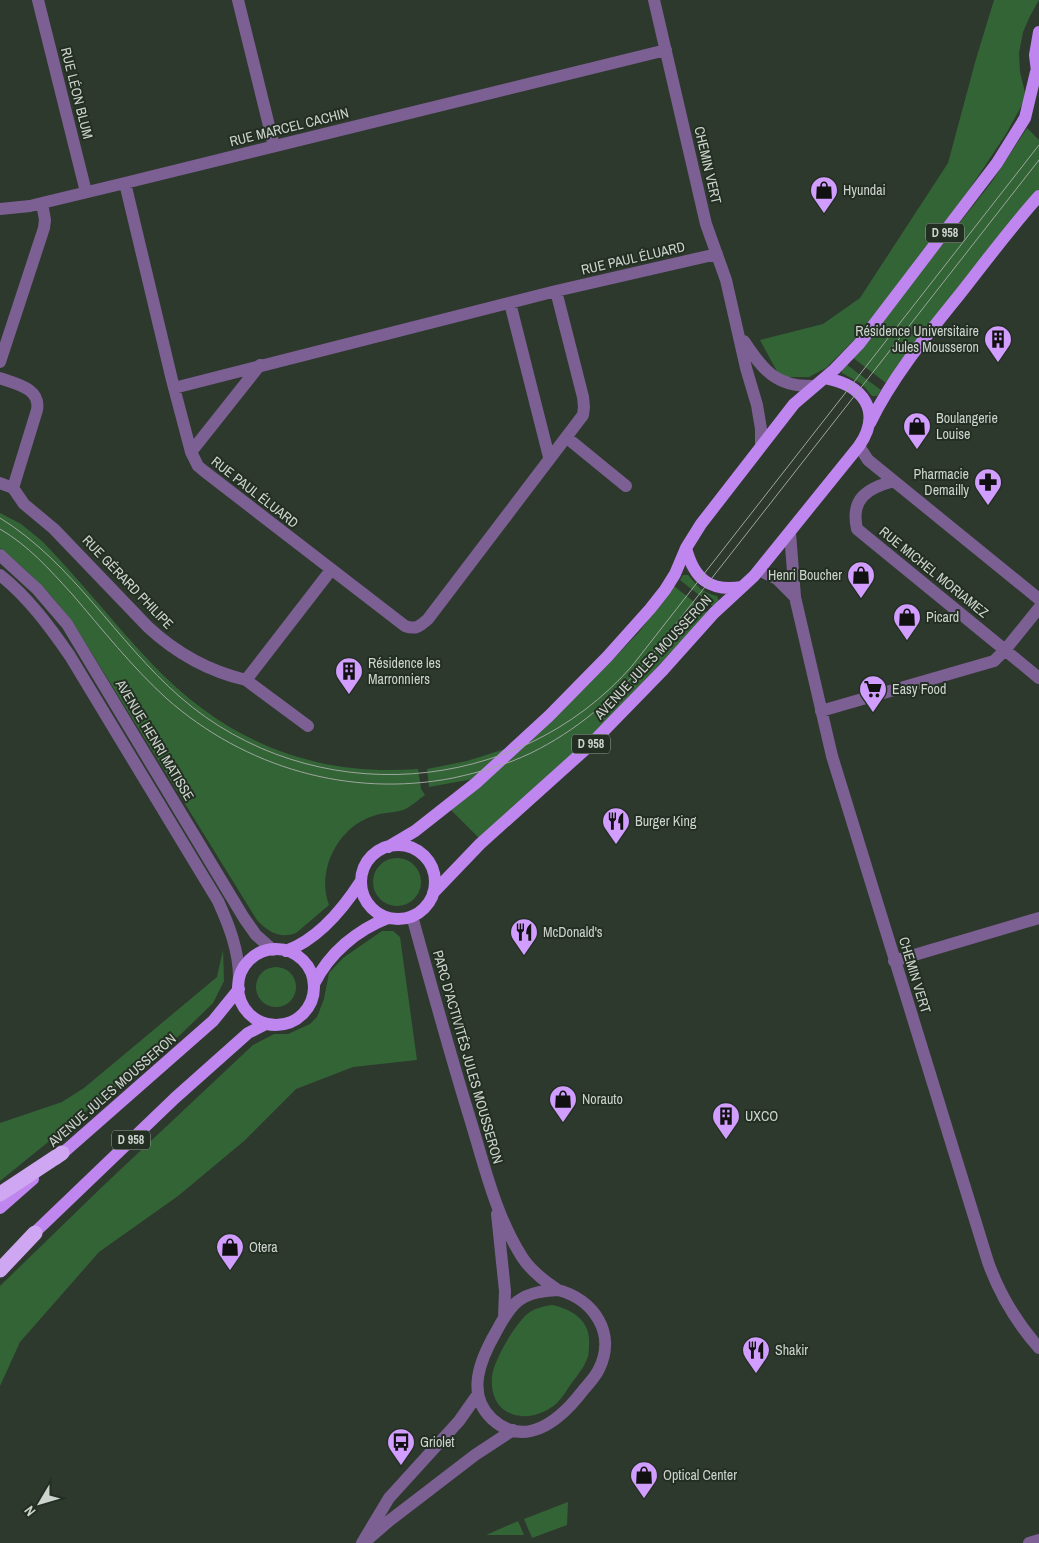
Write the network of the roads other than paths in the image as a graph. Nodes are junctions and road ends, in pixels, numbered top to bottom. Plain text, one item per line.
1 (38, 0) edge
2 (238, 0) edge
3 (654, 0) edge
4 (1039, 32) edge
5 (666, 50) junction
6 (1038, 77) edge
7 (274, 146) junction
8 (125, 183) junction
9 (86, 192) junction
10 (1039, 196) edge
11 (42, 203) junction
12 (0, 208) edge
13 (717, 254) junction
14 (556, 291) junction
15 (510, 303) junction
16 (739, 335) junction
17 (0, 362) edge
18 (260, 365) junction
19 (0, 378) edge
20 (825, 378) junction
21 (813, 386) junction
22 (174, 388) junction
23 (870, 423) junction
24 (566, 437) junction
25 (760, 446) junction
26 (859, 446) junction
27 (191, 452) junction
28 (549, 457) junction
29 (894, 481) junction
30 (0, 483) edge
31 (626, 486) dead end
32 (13, 488) junction
33 (790, 533) junction
34 (686, 548) junction
35 (0, 555) edge
36 (330, 570) junction
37 (759, 570) junction
38 (0, 575) edge
39 (742, 587) junction
40 (795, 597) junction
41 (1038, 600) edge
42 (1005, 650) junction
43 (1039, 678) edge
44 (246, 680) junction
45 (821, 711) junction
46 (308, 726) dead end
47 (388, 847) junction
48 (361, 881) junction
49 (433, 893) junction
50 (412, 916) junction
51 (388, 918) junction
52 (1039, 918) edge
53 (273, 950) junction
54 (286, 951) junction
55 (894, 960) junction
56 (239, 984) junction
57 (314, 984) junction
58 (266, 1024) junction
59 (62, 1153) junction
60 (0, 1194) edge
61 (496, 1207) junction
62 (0, 1208) edge
63 (35, 1233) junction
64 (0, 1262) edge
65 (0, 1270) edge
66 (558, 1290) junction
67 (504, 1318) junction
68 (1039, 1348) edge
69 (478, 1394) junction
70 (512, 1430) junction
71 (1039, 1540) edge
72 (362, 1543) edge
73 (1029, 1543) edge

1 - 9 street, RUE LÉON BLUM
2 - 7 street
3 - 5 street, CHEMIN VERT
4 - 6 main road
5 - 7 street, RUE MARCEL CACHIN
5 - 13 street, CHEMIN VERT
6 - 20 main road, D 958
7 - 8 street, RUE MARCEL CACHIN
8 - 9 street
8 - 22 street
9 - 11 street
10 - 23 main road
11 - 12 street
11 - 17 street
13 - 14 street, RUE PAUL ÉLUARD
13 - 16 street, CHEMIN VERT
14 - 15 street, RUE PAUL ÉLUARD
14 - 24 street, RUE PAUL ÉLUARD
15 - 18 street, RUE PAUL ÉLUARD
15 - 28 street
16 - 21 street, CHEMIN VERT
16 - 25 street, CHEMIN VERT
18 - 22 street, RUE PAUL ÉLUARD
18 - 27 street
19 - 32 street
20 - 21 main road
20 - 23 main road
21 - 25 main road
22 - 27 street, RUE PAUL ÉLUARD
23 - 26 main road, AVENUE JULES MOUSSERON
24 - 28 street, RUE PAUL ÉLUARD
24 - 31 street
25 - 34 main road
26 - 29 street
26 - 33 main road, AVENUE JULES MOUSSERON
27 - 36 street, RUE PAUL ÉLUARD
28 - 36 street, RUE PAUL ÉLUARD
29 - 41 street
29 - 42 street, RUE MICHEL MORIAMEZ
30 - 32 street
32 - 44 street, RUE GÉRARD PHILIPE
33 - 37 main road, AVENUE JULES MOUSSERON
33 - 40 street, CHEMIN VERT
34 - 39 main road
34 - 47 main road
35 - 53 street, AVENUE HENRI MATISSE
36 - 44 street
37 - 39 main road, AVENUE JULES MOUSSERON
37 - 40 street
38 - 56 street
39 - 49 main road, AVENUE JULES MOUSSERON / D 958
40 - 45 street, CHEMIN VERT
41 - 42 street
42 - 43 street, RUE MICHEL MORIAMEZ
42 - 45 street
44 - 46 street
45 - 55 street, CHEMIN VERT
47 - 48 main road
47 - 49 main road
48 - 51 main road
48 - 54 main road
49 - 50 main road
50 - 51 main road
50 - 61 street, PARC D'ACTIVITÉS JULES MOUSSERON
51 - 57 main road
52 - 55 street
53 - 54 main road
53 - 56 main road
54 - 57 main road
55 - 68 street, CHEMIN VERT
56 - 58 main road
56 - 59 main road, AVENUE JULES MOUSSERON / D 958
57 - 58 main road
58 - 63 main road, D 958
59 - 60 highway
59 - 62 main road, AVENUE JULES MOUSSERON / D 958
61 - 66 street, PARC D'ACTIVITÉS JULES MOUSSERON
61 - 67 street, PARC D'ACTIVITÉS JULES MOUSSERON
63 - 64 main road, D 958
63 - 65 highway
66 - 67 street, PARC D'ACTIVITÉS JULES MOUSSERON
66 - 70 street, PARC D'ACTIVITÉS JULES MOUSSERON
67 - 69 street, PARC D'ACTIVITÉS JULES MOUSSERON
69 - 70 street
69 - 72 street
70 - 72 street
71 - 73 street

